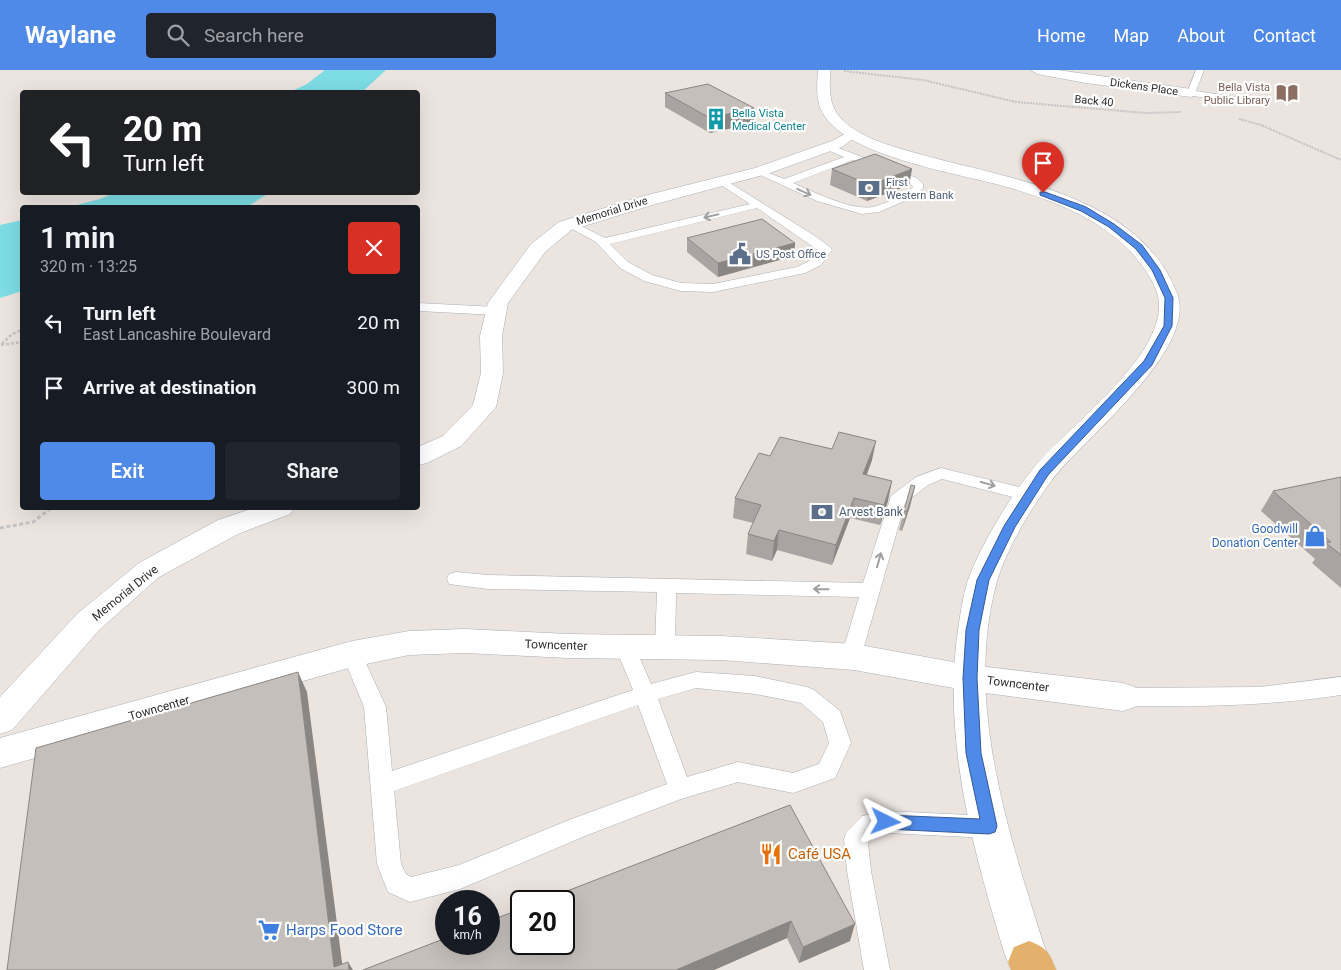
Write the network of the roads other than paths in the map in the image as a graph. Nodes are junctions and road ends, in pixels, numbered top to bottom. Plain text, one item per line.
1 (824, 70) edge
2 (1037, 70) edge
3 (1200, 70) edge
4 (1191, 93) junction
5 (1242, 101) dead end
6 (852, 134) junction
7 (828, 147) junction
8 (853, 157) junction
9 (759, 172) junction
10 (722, 181) junction
11 (783, 182) junction
12 (758, 205) junction
13 (569, 224) junction
14 (602, 242) junction
15 (420, 308) edge
16 (497, 311) junction
17 (420, 456) edge
18 (1029, 495) junction
19 (275, 510) edge
20 (456, 579) dead end
21 (667, 586) junction
22 (870, 590) junction
23 (625, 646) junction
24 (665, 647) junction
25 (352, 654) junction
26 (851, 657) junction
27 (970, 678) junction
28 (1341, 686) edge
29 (646, 694) junction
30 (1123, 696) joint
31 (0, 720) edge
32 (0, 753) edge
33 (382, 784) junction
34 (680, 788) junction
35 (989, 826) junction
36 (1032, 967) edge
37 (877, 970) edge

1 - 6 street
2 - 4 street, Dickens Place
3 - 4 lane
4 - 5 lane
6 - 7 street, Memorial Drive
6 - 18 street
7 - 8 lane
7 - 9 street, Memorial Drive
8 - 11 lane
11 -> 8 lane
9 - 10 street, Memorial Drive
9 - 11 lane
10 - 12 lane
10 - 13 street, Memorial Drive
12 -> 14 lane
12 - 14 lane
13 - 14 lane
13 - 16 street, Memorial Drive
15 - 16 lane
16 - 17 street, Memorial Drive
22 -> 18 lane
18 - 27 street
19 - 31 street, Memorial Drive
20 - 21 lane
22 -> 21 lane
21 - 24 lane
22 - 26 lane
23 - 24 street, Towncenter
23 - 25 street, Towncenter
23 - 29 lane
24 - 26 street, Towncenter
25 - 32 street, Towncenter
25 - 33 lane
26 - 27 street, Towncenter
27 - 30 street, Towncenter
27 - 35 street
28 - 30 lane
29 - 33 lane
29 - 34 lane
29 - 34 lane
33 - 34 lane
35 - 36 street
35 - 37 lane

